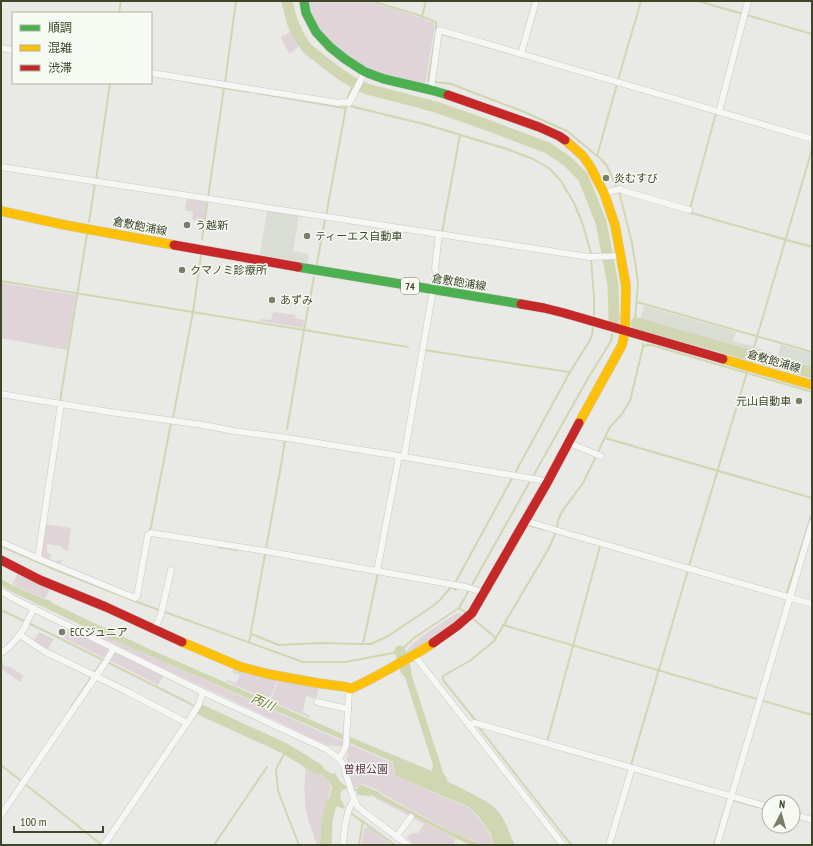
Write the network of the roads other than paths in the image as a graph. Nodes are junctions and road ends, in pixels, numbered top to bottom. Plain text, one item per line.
1 (304, 1) edge
2 (536, 1) edge
3 (748, 1) edge
4 (1, 48) edge
5 (12, 50) edge
6 (521, 54) junction
7 (365, 72) junction
8 (152, 73) edge
9 (431, 84) junction
10 (719, 112) junction
11 (812, 138) edge
12 (1, 167) edge
13 (604, 192) junction
14 (689, 210) dead end
15 (1, 211) edge
16 (441, 235) junction
17 (622, 256) junction
18 (433, 290) junction
19 (625, 331) junction
20 (812, 385) edge
21 (1, 394) edge
22 (61, 405) junction
23 (569, 443) junction
24 (598, 455) dead end
25 (401, 457) junction
26 (544, 482) junction
27 (526, 521) junction
28 (812, 523) edge
29 (1, 542) edge
30 (36, 558) junction
31 (1, 560) edge
32 (171, 570) dead end
33 (377, 571) junction
34 (1, 591) edge
35 (485, 593) junction
36 (788, 598) junction
37 (812, 604) edge
38 (34, 608) junction
39 (155, 629) junction
40 (20, 635) junction
41 (114, 648) junction
42 (1, 653) edge
43 (407, 659) junction
44 (94, 675) junction
45 (350, 689) junction
46 (203, 692) junction
47 (317, 702) dead end
48 (348, 709) junction
49 (186, 723) junction
50 (468, 724) junction
51 (338, 758) junction
52 (631, 770) junction
53 (730, 796) junction
54 (354, 801) junction
55 (761, 806) edge
56 (1, 815) edge
57 (411, 817) dead end
58 (801, 817) edge
59 (812, 820) edge
60 (396, 837) junction
61 (105, 845) edge
62 (343, 845) edge
63 (408, 845) edge
64 (563, 845) edge
65 (609, 845) edge
66 (716, 845) edge

1 - 7 street
2 - 6 street
3 - 10 street
4 - 5 street
6 - 9 street
6 - 10 street
7 - 8 street
7 - 9 street
9 - 13 street
10 - 11 street
12 - 16 street
13 - 14 street
13 - 17 street
15 - 18 street, 倉敷飽浦線 / 74
16 - 17 street
16 - 18 street
17 - 19 street
18 - 19 street, 倉敷飽浦線 / 74
18 - 25 street
19 - 20 street, 倉敷飽浦線 / 74
19 - 23 street
21 - 22 street
22 - 25 street
22 - 30 street
23 - 24 street
23 - 26 street
25 - 26 street
25 - 33 street
26 - 27 street
27 - 35 street
27 - 36 street
28 - 36 street
29 - 30 street
30 - 33 street
31 - 39 street
32 - 39 street
33 - 35 street
34 - 38 street
35 - 43 street
36 - 37 street
36 - 53 street
38 - 40 street
38 - 41 street
39 - 45 street
40 - 42 street
40 - 44 street
41 - 44 street
41 - 46 street
43 - 45 street
43 - 50 street
44 - 49 street
44 - 56 street
45 - 48 street
46 - 49 street
46 - 51 street
47 - 48 street
48 - 51 street
49 - 61 street
50 - 52 street
50 - 64 street
51 - 54 street
52 - 53 street
52 - 65 street
53 - 55 street
53 - 66 street
54 - 60 street
54 - 62 street
57 - 60 street
58 - 59 street
60 - 63 street

